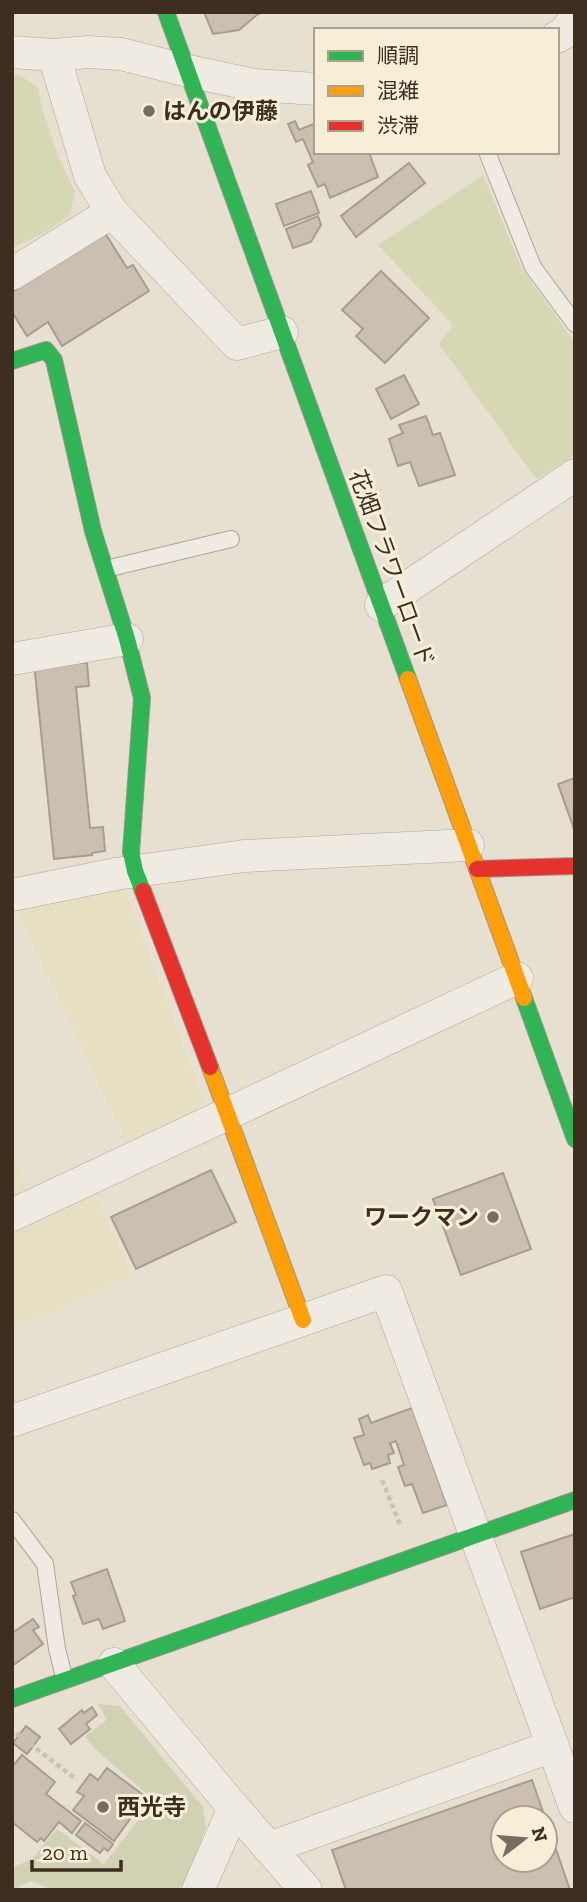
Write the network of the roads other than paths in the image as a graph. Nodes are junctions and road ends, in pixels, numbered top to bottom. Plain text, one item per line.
1 (166, 12) edge
2 (575, 18) edge
3 (559, 36) edge
4 (12, 52) edge
5 (54, 55) junction
6 (188, 71) junction
7 (314, 89) edge
8 (488, 154) edge
9 (112, 212) junction
10 (12, 274) edge
11 (575, 324) edge
12 (282, 332) junction
13 (12, 361) edge
14 (575, 475) edge
15 (231, 539) dead end
16 (106, 569) junction
17 (382, 605) junction
18 (127, 639) junction
19 (12, 660) edge
20 (473, 857) junction
21 (575, 866) edge
22 (135, 871) junction
23 (12, 895) edge
24 (517, 978) junction
25 (228, 1114) junction
26 (575, 1139) edge
27 (12, 1215) edge
28 (303, 1320) junction
29 (12, 1421) edge
30 (575, 1500) edge
31 (12, 1520) edge
32 (476, 1534) junction
33 (114, 1664) junction
34 (65, 1679) junction
35 (12, 1699) edge
36 (553, 1746) junction
37 (575, 1807) edge
38 (234, 1808) junction
39 (269, 1848) junction
40 (198, 1890) edge
41 (306, 1890) edge

1 - 6 street, 花畑フラワーロード
2 - 3 street
4 - 5 street
5 - 6 street
5 - 9 street
6 - 7 street
6 - 12 street, 花畑フラワーロード
8 - 11 lane
9 - 10 street
9 - 12 street
12 - 17 street, 花畑フラワーロード
13 - 16 street
14 - 17 street
15 - 16 lane
16 - 18 street
17 - 20 street, 花畑フラワーロード
18 - 19 street
18 - 22 street
20 - 21 street
20 - 22 street
20 - 24 street, 花畑フラワーロード
22 - 23 street
22 - 25 street
24 - 25 street
24 - 26 street, 花畑フラワーロード
25 - 27 street
25 - 28 street
28 - 29 street
28 - 32 street
30 - 32 street
31 - 34 lane
32 - 33 street
32 - 36 street
33 - 34 street
33 - 38 street
34 - 35 street
36 - 37 street
36 - 39 street
38 - 39 street
38 - 40 street
39 - 41 street

